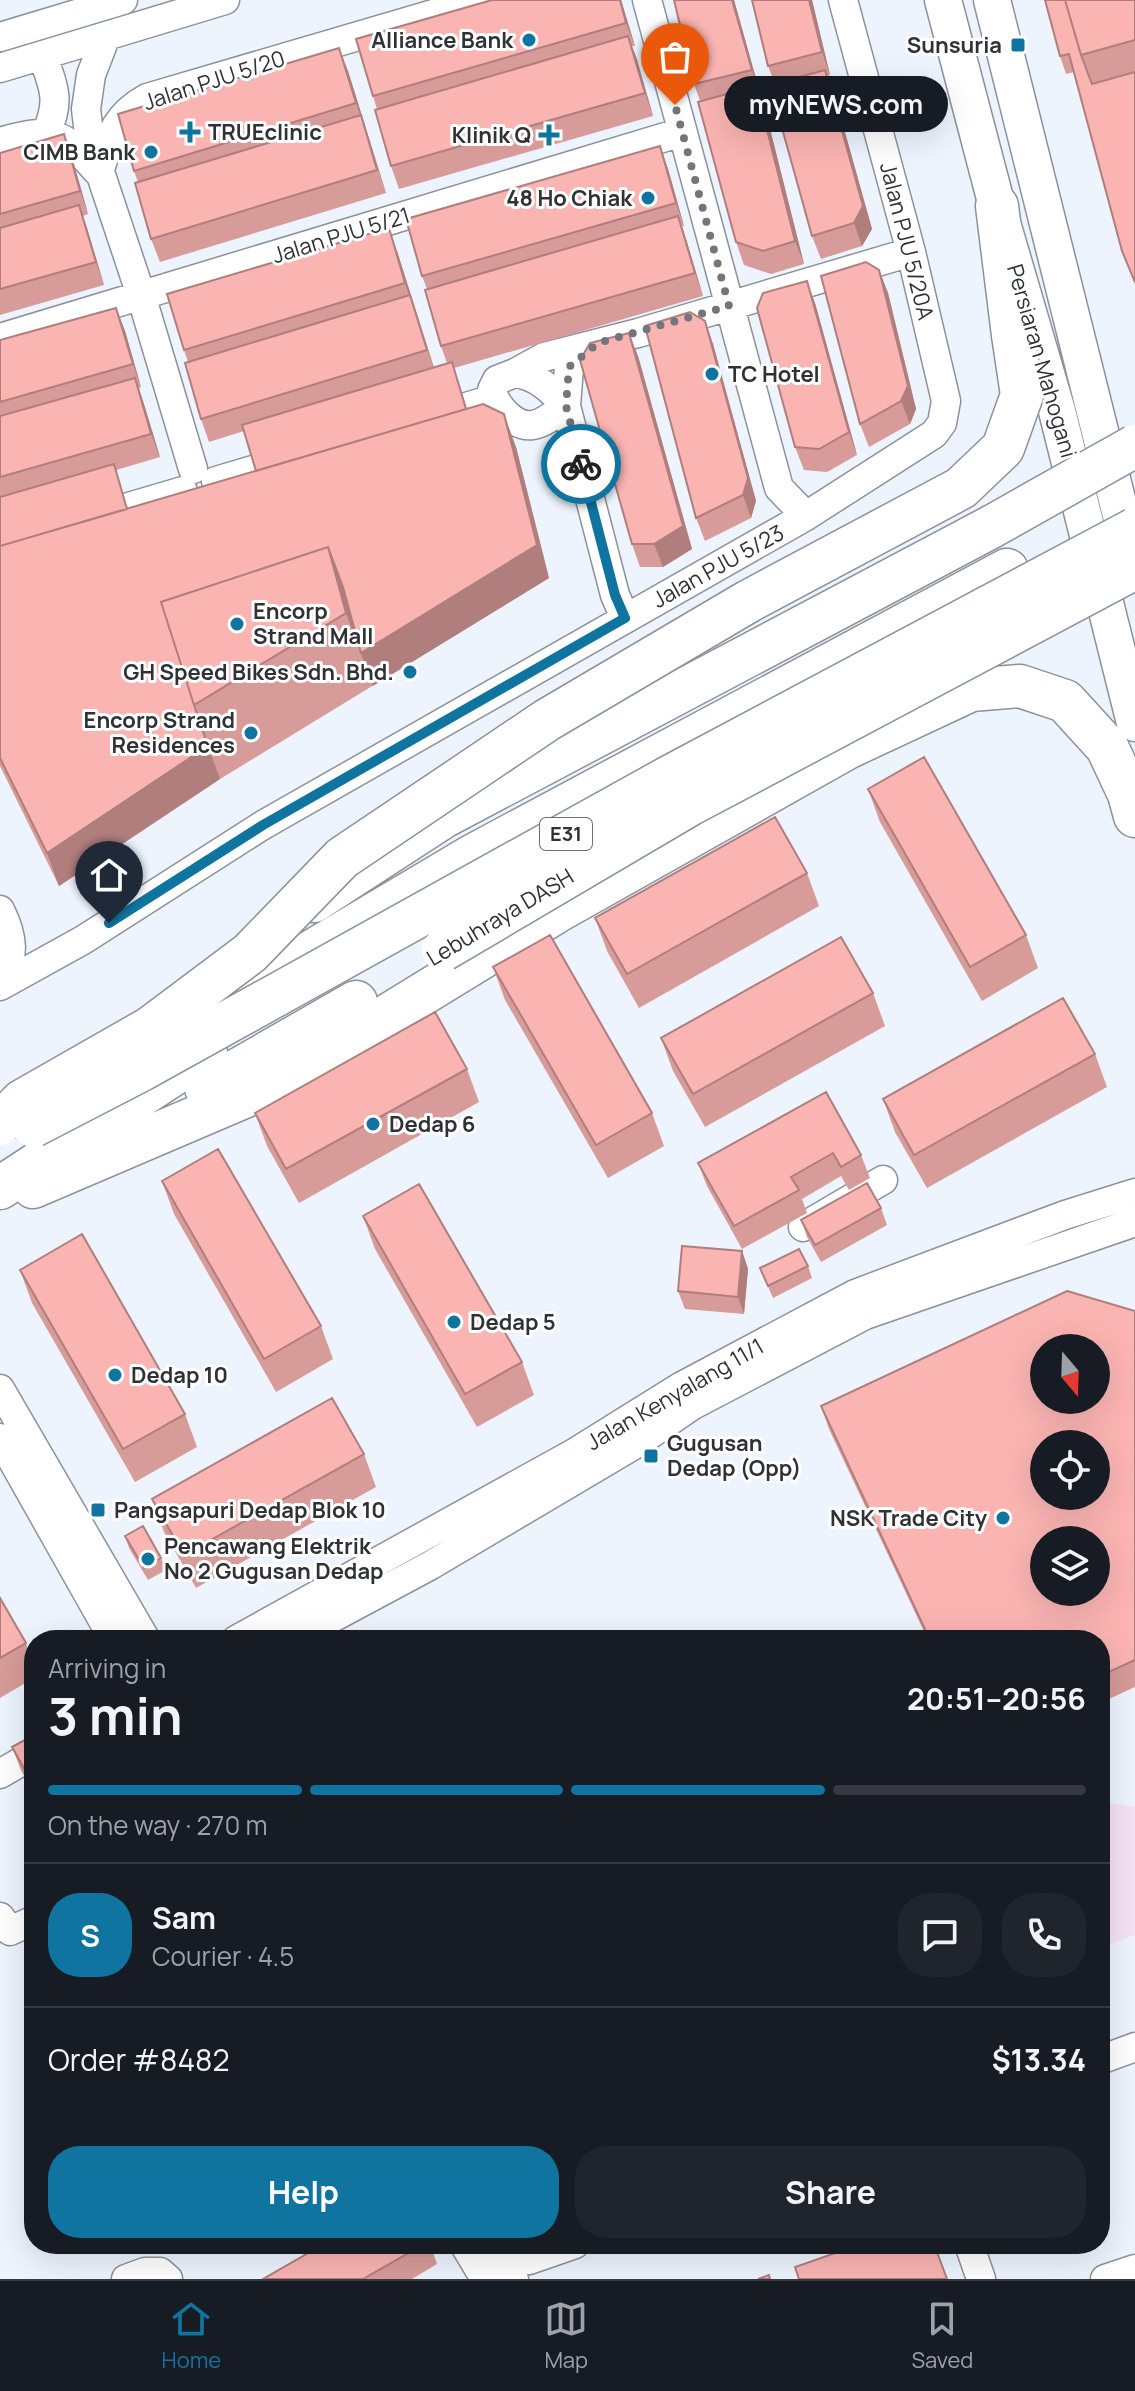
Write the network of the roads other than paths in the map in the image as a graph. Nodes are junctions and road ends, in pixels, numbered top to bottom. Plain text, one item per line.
1 (123, 0) edge
2 (225, 0) edge
3 (481, 0) edge
4 (647, 0) edge
5 (843, 0) edge
6 (943, 0) edge
7 (992, 0) edge
8 (106, 36) junction
9 (0, 37) edge
10 (42, 55) junction
11 (0, 68) edge
12 (682, 132) junction
13 (46, 133) junction
14 (0, 142) edge
15 (99, 174) junction
16 (997, 206) junction
17 (911, 252) junction
18 (141, 295) junction
19 (729, 306) junction
20 (0, 338) edge
21 (598, 343) junction
22 (515, 373) junction
23 (493, 399) junction
24 (566, 406) junction
25 (406, 425) edge
26 (934, 434) joint
27 (1135, 446) edge
28 (318, 451) edge
29 (197, 480) junction
30 (1135, 500) edge
31 (806, 516) junction
32 (61, 527) edge
33 (1135, 529) edge
34 (1135, 570) edge
35 (625, 618) junction
36 (1135, 723) edge
37 (1135, 816) edge
38 (472, 856) junction
39 (5, 920) edge
40 (83, 940) junction
41 (1, 985) edge
42 (0, 1103) edge
43 (0, 1124) edge
44 (0, 1144) edge
45 (883, 1180) dead end
46 (1135, 1193) edge
47 (11, 1195) edge
48 (1135, 1222) edge
49 (803, 1227) edge
50 (0, 1389) edge
51 (0, 1438) edge
52 (59, 1517) junction
53 (110, 1630) edge
54 (139, 1630) edge
55 (254, 1630) edge
56 (310, 1630) edge
57 (24, 1760) edge
58 (0, 1774) edge
59 (0, 1917) edge
60 (24, 1925) edge
61 (1135, 2047) edge
62 (1110, 2056) edge
63 (478, 2254) edge
64 (542, 2254) edge
65 (972, 2254) edge
66 (497, 2268) edge
67 (1135, 2269) edge
68 (128, 2278) edge
69 (168, 2279) edge
70 (981, 2279) edge
71 (1105, 2279) edge

1 - 9 street
2 - 8 street
3 - 15 street, Jalan PJU 5/20
4 - 12 street
5 - 17 street, Jalan PJU 5/20A
6 - 16 main road, Persiaran Mahogani
7 - 34 main road, Persiaran Mahogani
8 - 10 street
8 - 15 street
10 - 11 street
10 - 13 street
12 - 18 street, Jalan PJU 5/21
12 - 19 street
13 - 14 street
13 - 15 street
15 - 18 street
16 - 36 main road, Persiaran Mahogani
16 - 43 highway, bridge
17 - 19 street
17 - 26 street, Jalan PJU 5/20A
18 - 20 street, Jalan PJU 5/21
18 - 29 street
19 - 21 street
19 - 31 street
21 - 22 street
21 - 24 street
22 - 23 street
22 - 24 street
23 - 24 street
23 - 25 street
24 - 35 street
26 - 31 street, Jalan PJU 5/23
27 - 42 highway, bridge
28 - 29 street
29 - 32 street
30 - 38 highway
31 - 35 street, Jalan PJU 5/23
33 - 44 highway, Lebuhraya DASH / E31, bridge
34 - 47 highway, Lebuhraya DASH / E31, bridge
35 - 40 street, Jalan PJU 5/23
37 - 47 highway
38 - 44 highway
38 - 47 highway
39 - 40 street
39 - 41 street
40 - 41 street, Jalan PJU 5/23
45 - 49 street
46 - 55 street, Jalan Kenyalang 11/1
48 - 56 street, Jalan Kenyalang 11/1
50 - 52 street
51 - 52 street
52 - 53 street
52 - 54 street
57 - 58 street
59 - 60 street
61 - 62 street
63 - 66 street
64 - 66 street
65 - 70 street
67 - 71 street
68 - 69 street

